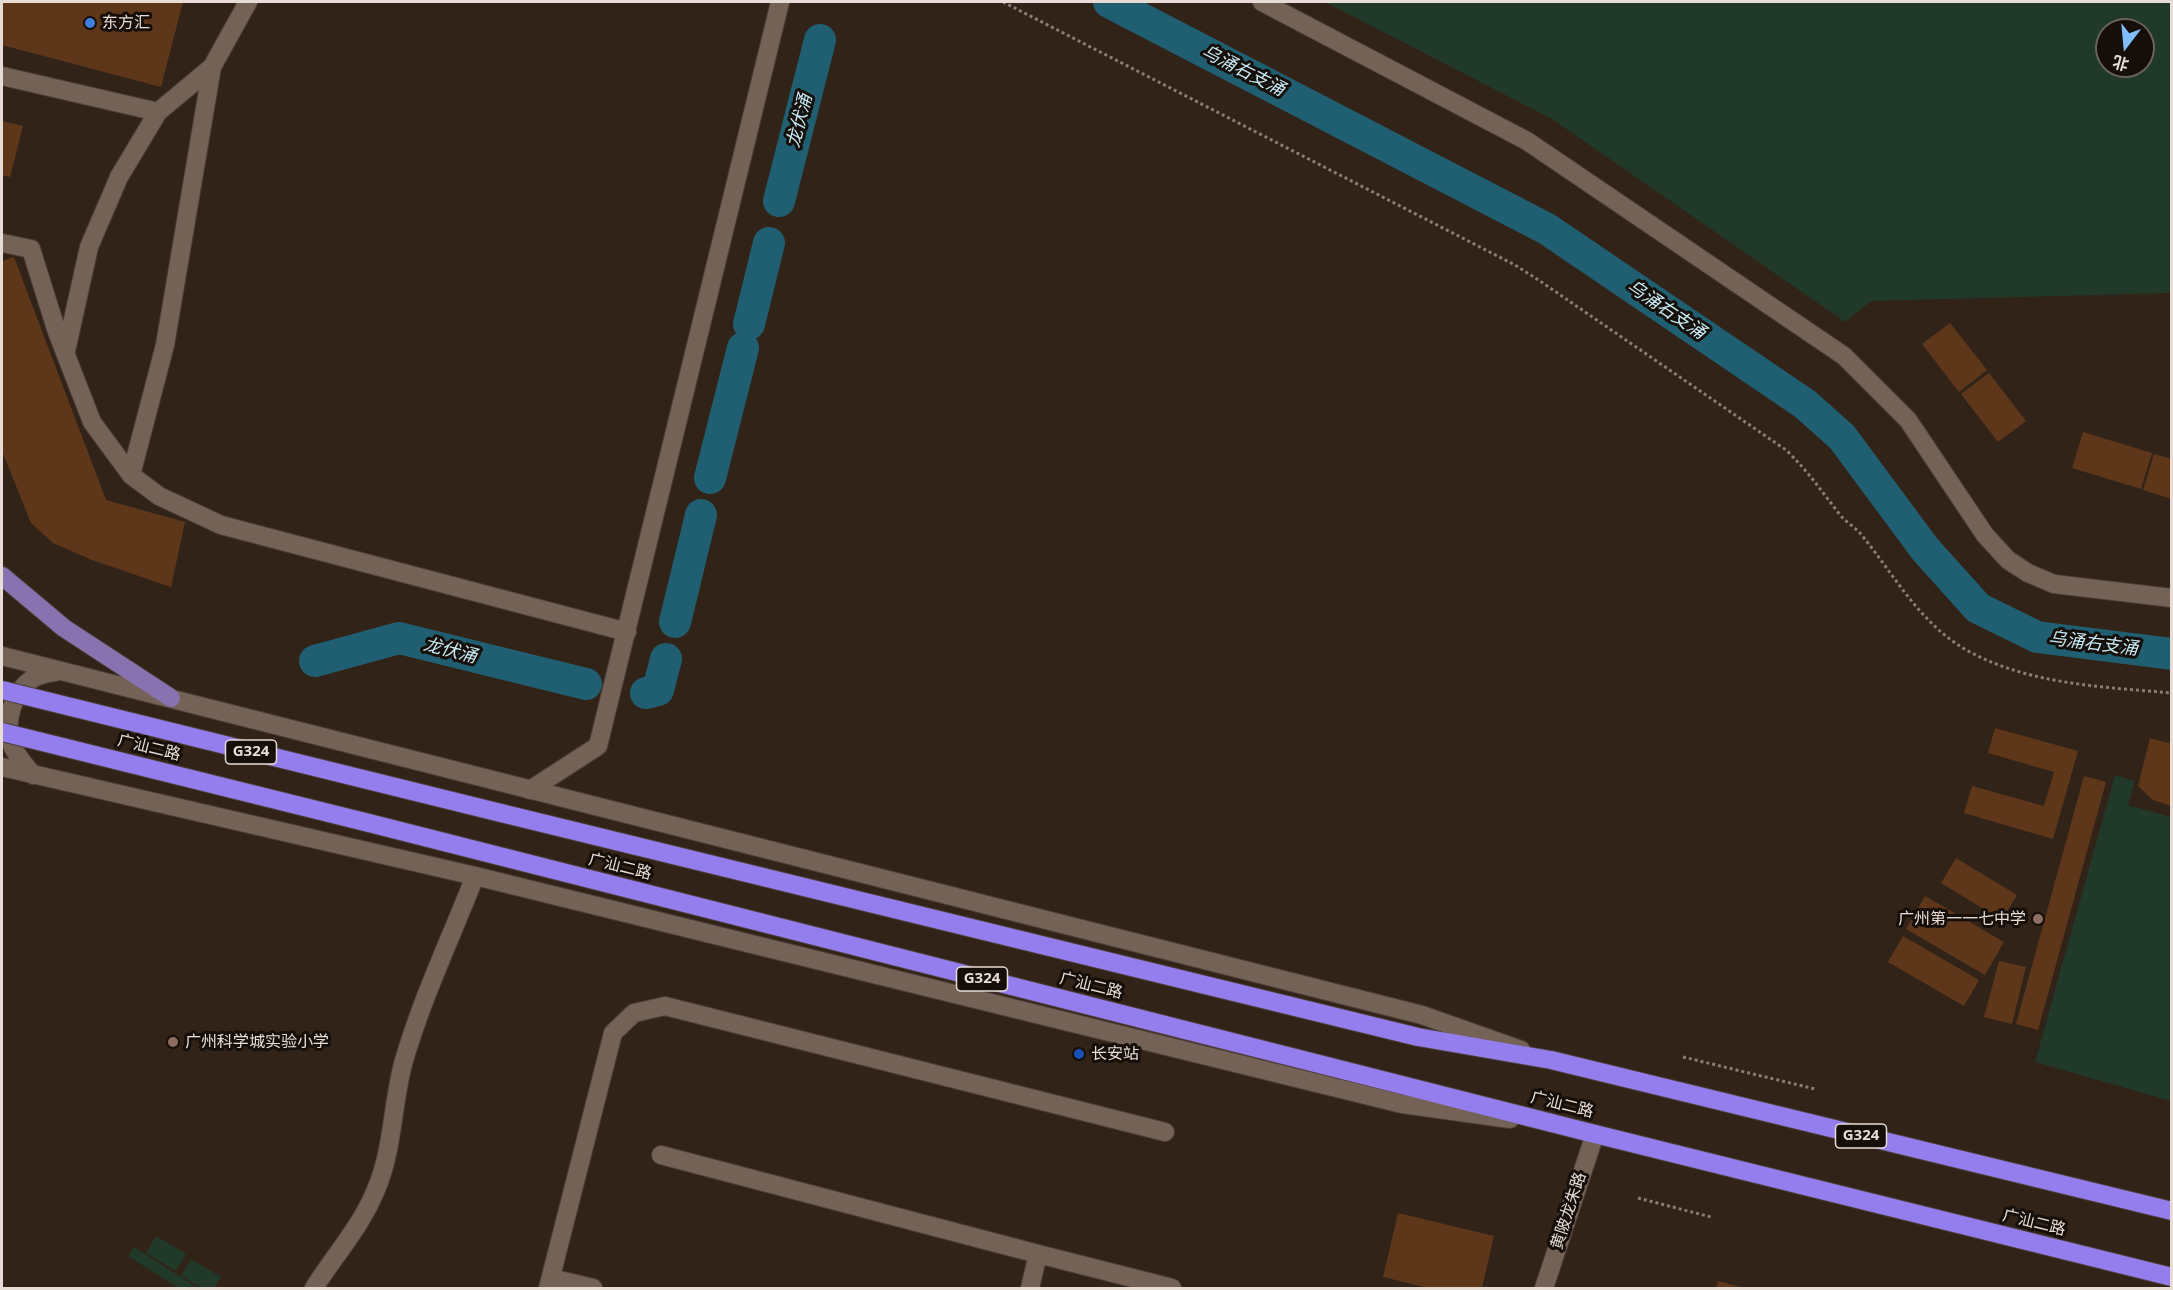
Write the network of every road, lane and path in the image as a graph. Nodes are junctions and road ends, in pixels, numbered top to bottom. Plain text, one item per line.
1 (248, 2) edge
2 (780, 2) edge
3 (1003, 2) edge
4 (1262, 2) edge
5 (212, 67) junction
6 (2, 76) edge
7 (158, 112) junction
8 (2, 243) edge
9 (66, 351) junction
10 (131, 475) junction
11 (2, 576) edge
12 (2172, 598) edge
13 (627, 632) junction
14 (2, 656) edge
15 (57, 671) junction
16 (2, 690) edge
17 (2172, 693) edge
18 (171, 698) junction
19 (2, 732) edge
20 (2, 767) edge
21 (33, 775) junction
22 (530, 790) junction
23 (475, 876) junction
24 (1683, 1057) dead end
25 (1551, 1060) junction
26 (1815, 1089) dead end
27 (1164, 1132) dead end
28 (1595, 1134) junction
29 (661, 1155) dead end
30 (1638, 1198) dead end
31 (2172, 1211) edge
32 (1711, 1216) dead end
33 (1038, 1254) junction
34 (2172, 1276) edge
35 (549, 1283) edge
36 (314, 1288) edge
37 (593, 1288) edge
38 (1030, 1288) edge
39 (1172, 1288) edge
40 (1544, 1288) edge

1 - 5 street
2 - 13 street
3 - 17 path
4 - 12 street
5 - 7 street
5 - 10 street
6 - 7 street
7 - 9 street
8 - 9 street
9 - 10 street
10 - 13 street
11 - 18 main road
13 - 22 street
14 - 15 street
15 - 18 street
15 - 21 street
16 - 25 highway, 广汕二路 / G324, bridge
18 - 22 street
19 - 28 highway, 广汕二路 / G324, bridge
20 - 21 street
21 - 23 street
22 - 25 street
23 - 28 street
23 - 36 street
24 - 26 path
25 - 31 highway, 广汕二路 / G324
27 - 35 street
28 - 34 highway, 广汕二路 / G324
28 - 40 street, 黄陂龙朱路
29 - 33 street
30 - 32 path
33 - 38 street
33 - 39 street
35 - 37 street

